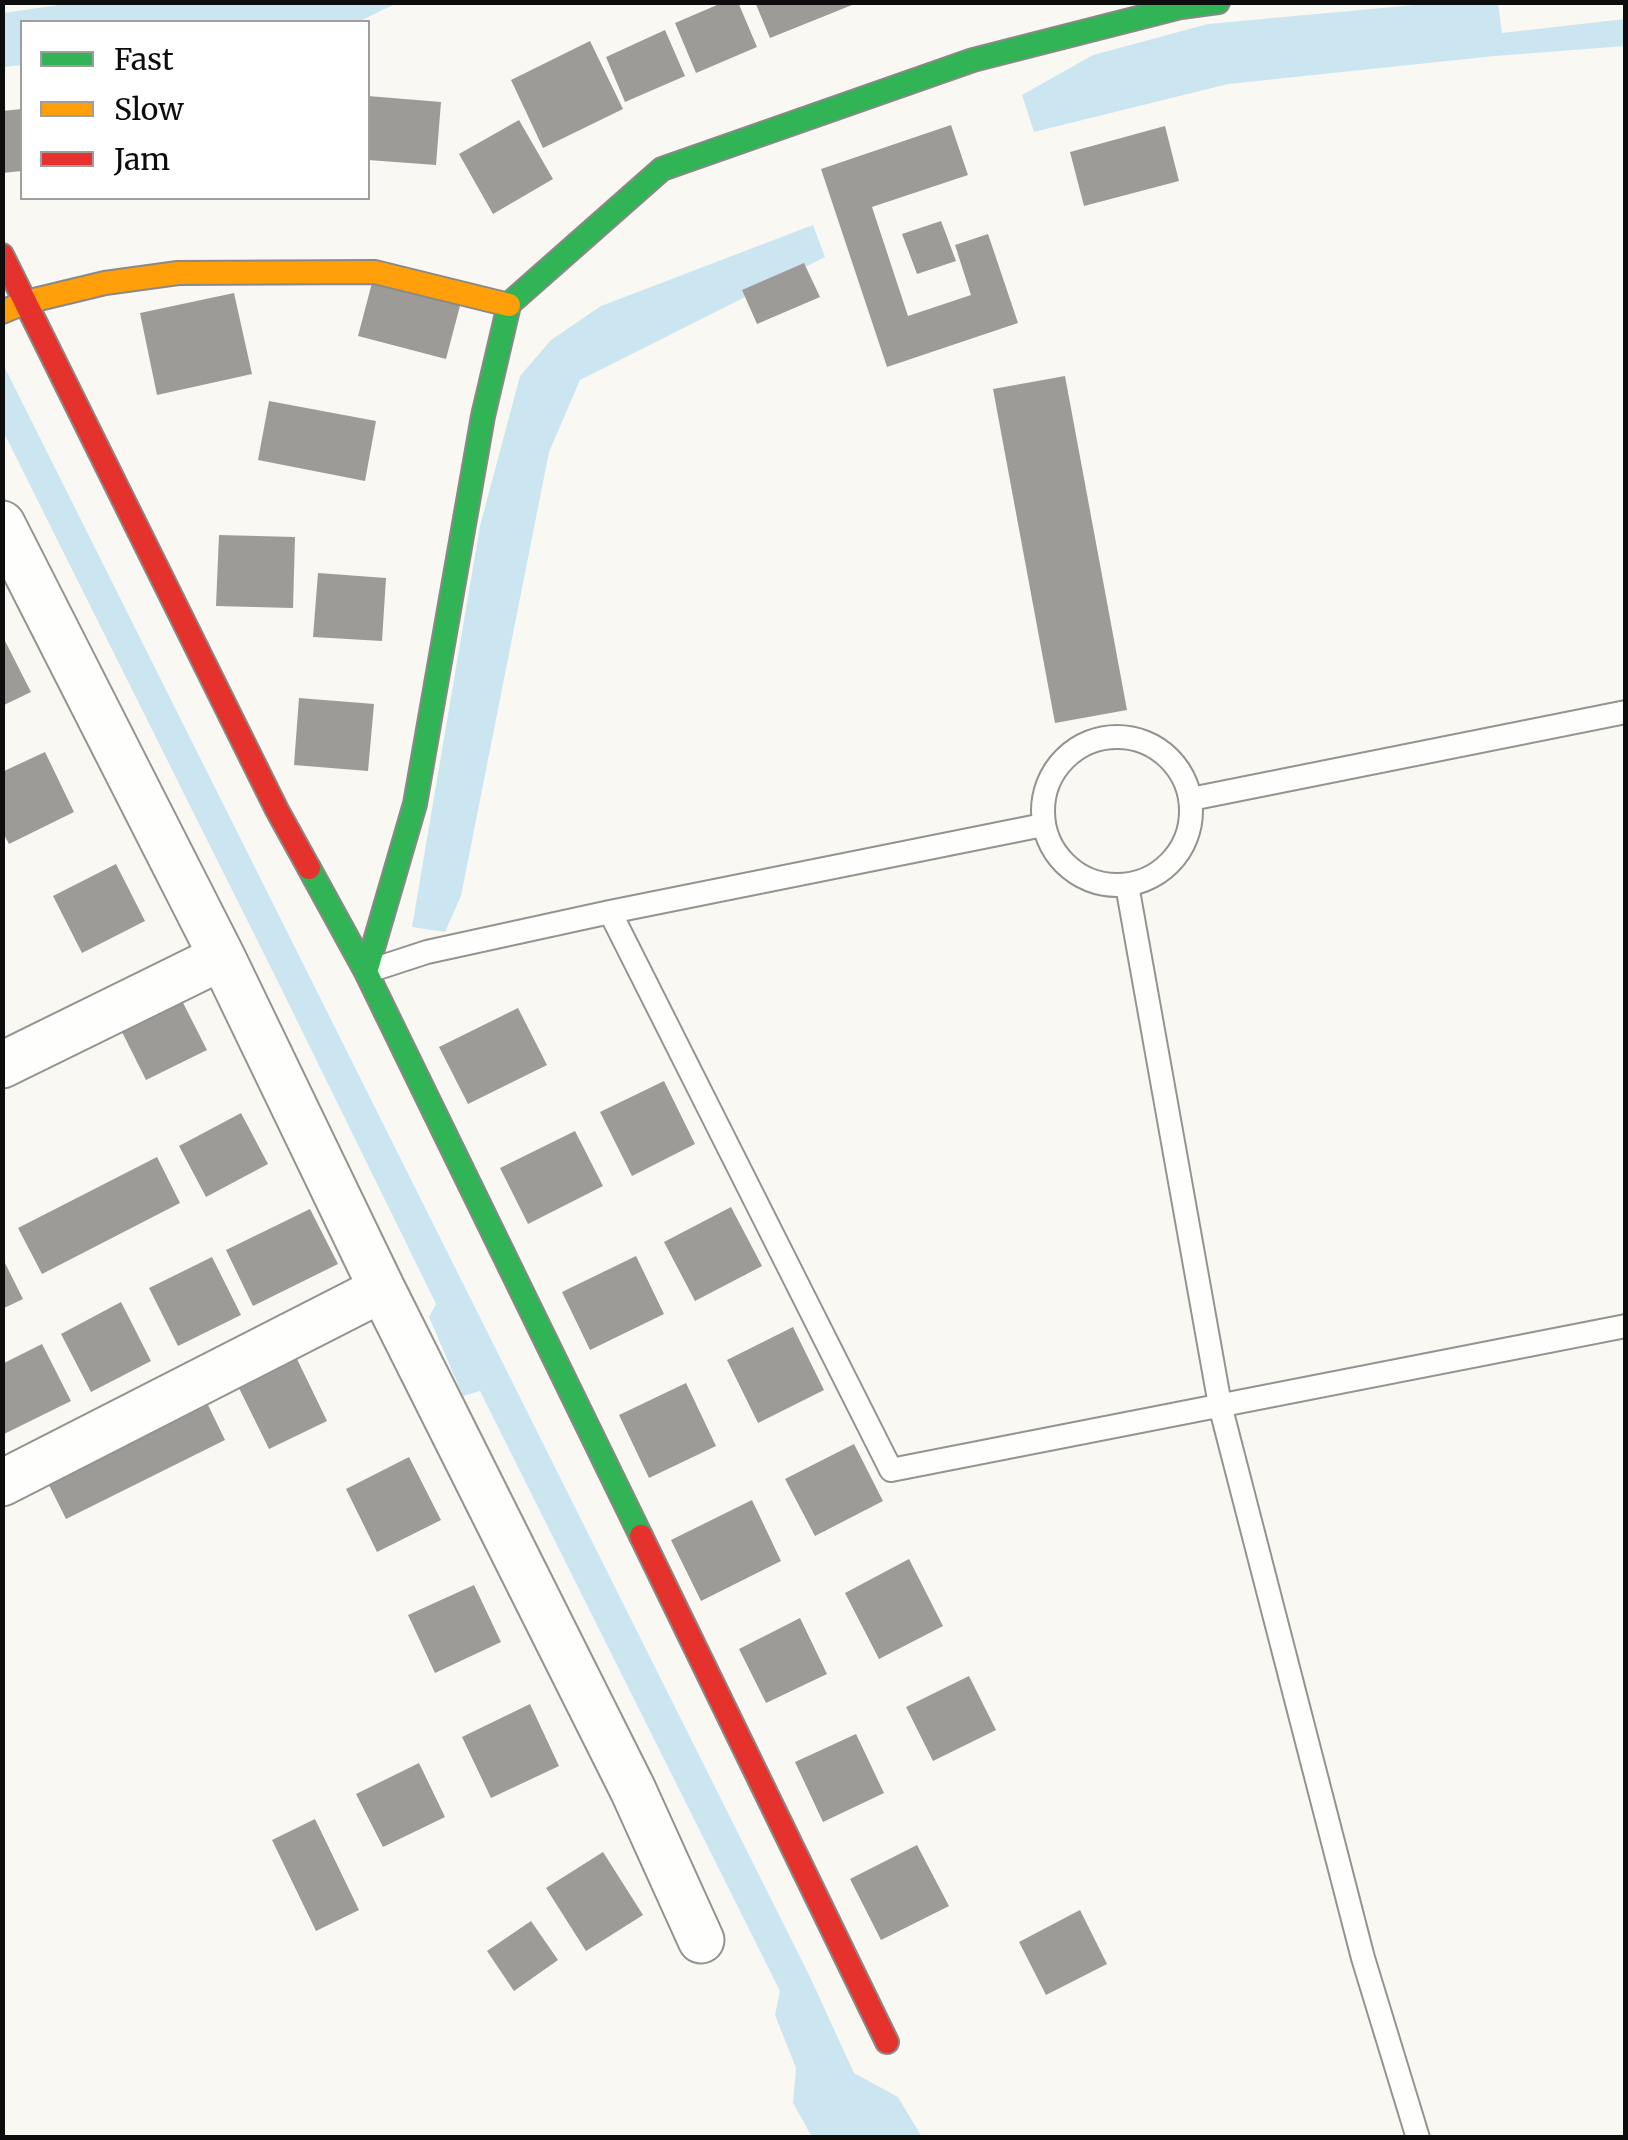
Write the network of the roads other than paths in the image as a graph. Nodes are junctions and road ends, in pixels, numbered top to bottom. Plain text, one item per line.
1 (1218, 2) edge
2 (2, 255) edge
3 (26, 302) junction
4 (509, 304) junction
5 (2, 312) edge
6 (2, 524) edge
7 (1626, 712) edge
8 (1191, 799) junction
9 (1043, 825) junction
10 (1126, 885) junction
11 (610, 912) junction
12 (222, 957) junction
13 (366, 972) junction
14 (2, 1065) edge
15 (382, 1290) junction
16 (1626, 1326) edge
17 (1220, 1405) junction
18 (2, 1482) edge
19 (702, 1940) dead end
20 (887, 2042) dead end
21 (1418, 2138) edge

1 - 4 street
2 - 3 street
3 - 4 street
3 - 5 street
3 - 13 street
4 - 13 street
6 - 12 street
7 - 8 lane
8 - 9 lane
8 - 10 lane
9 - 10 lane
9 - 11 lane
10 - 17 lane
11 - 13 lane
11 - 17 lane
12 - 14 street
12 - 15 street
13 - 20 street
15 - 18 street
15 - 19 street
16 - 17 lane
17 - 21 lane

